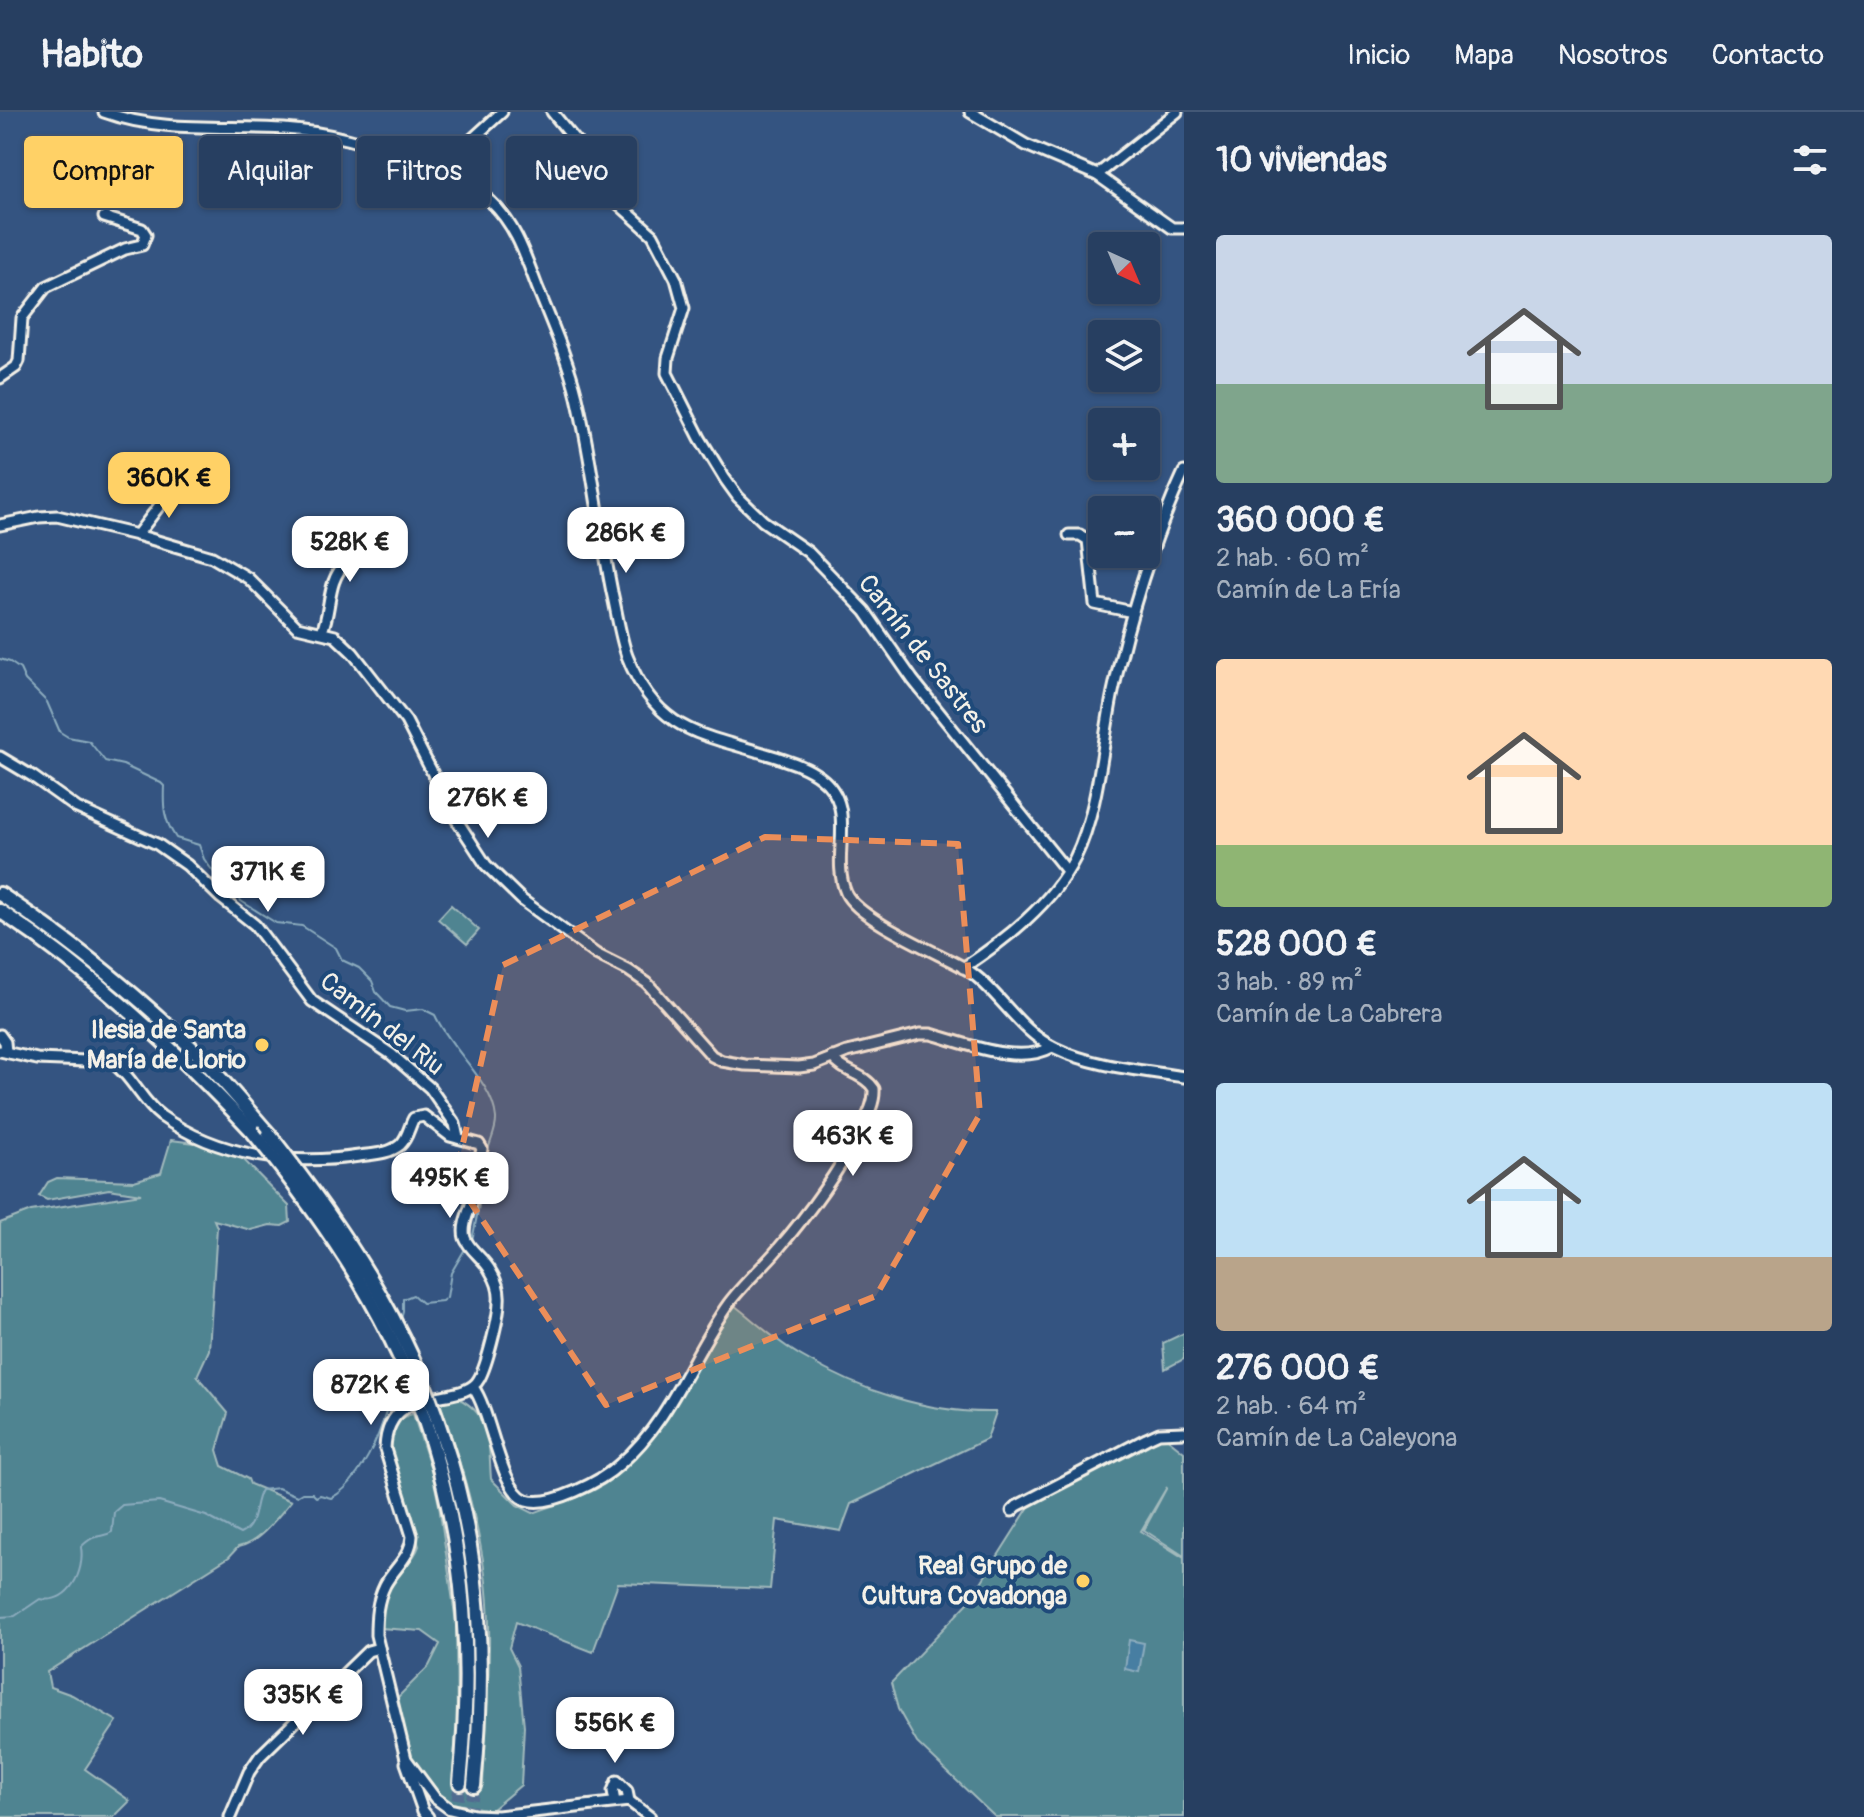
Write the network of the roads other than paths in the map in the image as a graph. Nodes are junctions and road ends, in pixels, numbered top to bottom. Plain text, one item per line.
1 (104, 112) edge
2 (502, 112) edge
3 (552, 112) edge
4 (970, 112) edge
5 (1177, 112) edge
6 (476, 136) edge
7 (357, 140) edge
8 (1097, 175) junction
9 (490, 201) edge
10 (104, 217) dead end
11 (1184, 228) edge
12 (0, 378) edge
13 (1184, 472) edge
14 (188, 487) dead end
15 (0, 525) edge
16 (137, 535) junction
17 (1069, 535) dead end
18 (392, 547) dead end
19 (1133, 612) junction
20 (322, 631) junction
21 (0, 757) edge
22 (1067, 871) junction
23 (0, 894) edge
24 (0, 911) edge
25 (963, 968) junction
26 (0, 1035) edge
27 (1052, 1047) junction
28 (3, 1052) edge
29 (832, 1057) junction
30 (1184, 1077) edge
31 (458, 1138) junction
32 (480, 1158) dead end
33 (474, 1196) tunnel mouth
34 (473, 1387) junction
35 (1184, 1432) edge
36 (437, 1438) junction
37 (1012, 1511) dead end
38 (379, 1648) junction
39 (406, 1759) junction
40 (467, 1784) tunnel mouth
41 (629, 1801) junction
42 (615, 1802) junction
43 (493, 1816) edge
44 (230, 1817) edge
45 (427, 1817) edge
46 (650, 1817) edge

1 - 7 street
2 - 6 street
3 - 22 street, Camín de Sastres
4 - 8 street
5 - 8 street
8 - 11 street
9 - 25 street
10 - 12 street
13 - 19 street
14 - 16 street
15 - 16 street
16 - 20 street
17 - 19 street
18 - 20 street
19 - 22 street
20 - 29 street
21 - 31 street, Camín del Riu
22 - 25 street
23 - 36 highway, bridge
24 - 36 highway, bridge
25 - 27 street
26 - 28 street
27 - 29 street
27 - 30 street
28 - 31 street
29 - 34 street
31 - 32 street
33 - 34 street
34 - 38 street
35 - 37 street
36 - 40 highway
38 - 39 street
38 - 44 street
39 - 43 street
39 - 45 street
41 - 42 street
41 - 42 street
41 - 46 street
42 - 43 street

